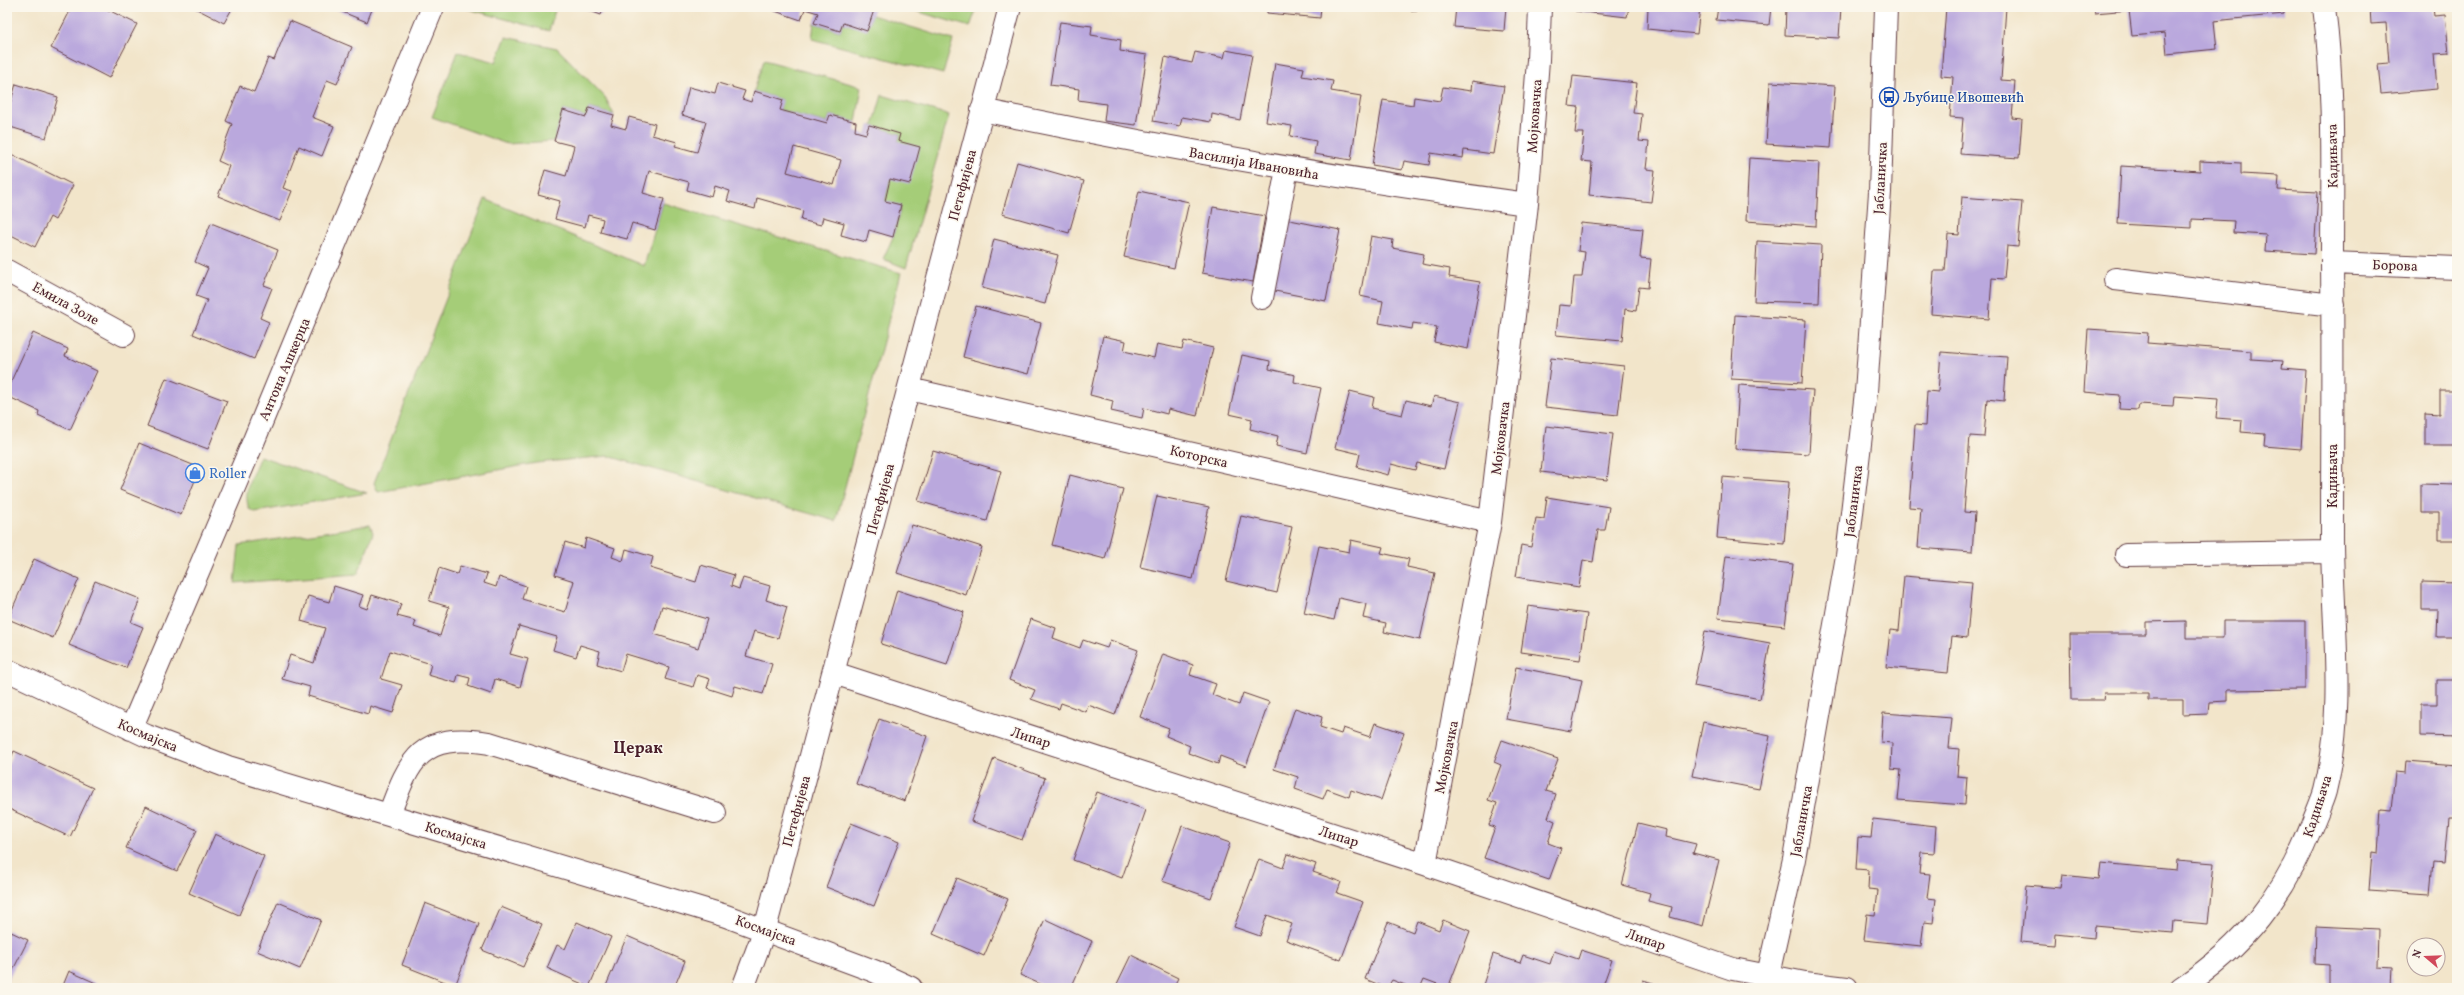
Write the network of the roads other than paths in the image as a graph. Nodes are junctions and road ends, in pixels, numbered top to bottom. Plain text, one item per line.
1 (433, 7) edge
2 (1010, 7) edge
3 (1540, 7) edge
4 (1886, 7) edge
5 (2324, 7) edge
6 (982, 110) junction
7 (1287, 169) junction
8 (1528, 204) junction
9 (2332, 263) junction
10 (2457, 268) edge
11 (7, 271) edge
12 (2115, 279) dead end
13 (1262, 298) dead end
14 (2333, 305) junction
15 (124, 336) dead end
16 (909, 389) junction
17 (1490, 522) junction
18 (2332, 552) junction
19 (2126, 555) dead end
20 (7, 670) edge
21 (834, 673) junction
22 (131, 729) junction
23 (715, 813) dead end
24 (389, 815) junction
25 (1425, 864) junction
26 (765, 929) junction
27 (1766, 982) edge
28 (743, 988) edge
29 (910, 988) edge
30 (1847, 988) edge
31 (2181, 988) edge

1 - 22 street, Антона Ашкерца
2 - 6 street, Петефијева
3 - 8 street, Мојковачка
4 - 27 street, Јабланичка
5 - 9 street, Кадињача
6 - 7 street, Василија Ивановића
6 - 16 street, Петефијева
7 - 8 street, Василија Ивановића
7 - 13 street
8 - 17 street, Мојковачка
9 - 10 street, Борова
9 - 14 street, Кадињача
11 - 15 street, Емила Золе
12 - 14 street
14 - 18 street, Кадињача
16 - 17 street, Которска
16 - 21 street, Петефијева
17 - 25 street, Мојковачка
18 - 19 street
18 - 31 street, Кадињача
20 - 22 street, Космајска
21 - 25 street, Липар
21 - 26 street, Петефијева
22 - 24 street, Космајска
23 - 24 street
24 - 26 street, Космајска
25 - 27 street, Липар
26 - 28 street, Петефијева
26 - 29 street, Космајска
27 - 30 street, Липар

